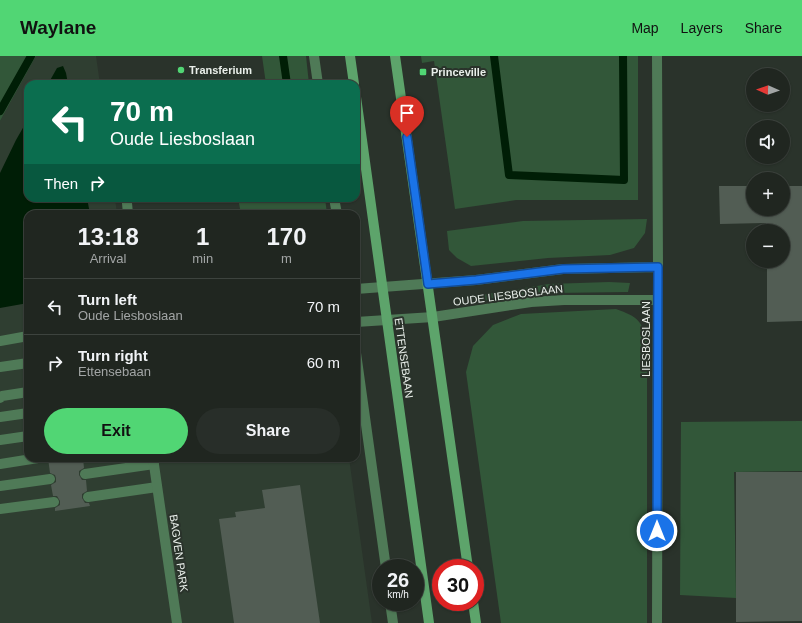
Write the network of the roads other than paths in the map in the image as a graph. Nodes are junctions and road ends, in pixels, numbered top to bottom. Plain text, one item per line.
1 (314, 56) edge
2 (350, 56) edge
3 (395, 56) edge
4 (657, 56) edge
5 (317, 80) edge
6 (353, 80) edge
7 (360, 126) edge
8 (127, 204) dead end
9 (128, 210) edge
10 (658, 267) junction
11 (428, 284) junction
12 (382, 287) junction
13 (360, 289) edge
14 (658, 300) junction
15 (433, 317) junction
16 (387, 320) junction
17 (360, 322) edge
18 (24, 337) edge
19 (0, 341) edge
20 (24, 364) edge
21 (0, 367) edge
22 (360, 382) edge
23 (24, 393) edge
24 (0, 398) edge
25 (24, 414) edge
26 (0, 417) edge
27 (24, 437) edge
28 (0, 440) edge
29 (24, 460) edge
30 (149, 462) edge
31 (154, 462) edge
32 (0, 464) edge
33 (85, 474) dead end
34 (50, 479) dead end
35 (0, 486) edge
36 (157, 487) junction
37 (88, 497) dead end
38 (54, 502) dead end
39 (0, 509) edge
40 (385, 559) edge
41 (467, 559) edge
42 (391, 611) edge
43 (474, 611) edge
44 (177, 623) edge
45 (393, 623) edge
46 (429, 623) edge
47 (476, 623) edge
48 (657, 623) edge

1 - 5 street
2 - 6 main road
3 - 11 main road
4 - 10 street, LIESBOSLAAN
7 - 12 main road, ETTENSEBAAN
8 - 9 street
10 - 11 street, OUDE LIESBOSLAAN
10 - 14 street, LIESBOSLAAN
11 - 12 street, OUDE LIESBOSLAAN
11 - 15 main road
12 - 13 street
12 - 16 main road, ETTENSEBAAN
14 - 15 street, OUDE LIESBOSLAAN
14 - 48 street, LIESBOSLAAN
15 - 16 street, OUDE LIESBOSLAAN
15 - 41 main road
16 - 17 street
16 - 46 main road, ETTENSEBAAN
18 - 19 street
20 - 21 street
22 - 40 street
23 - 24 street
25 - 26 street
27 - 28 street
29 - 32 street
30 - 33 street, BAGVEN PARK
31 - 36 street, BAGVEN PARK
34 - 35 street
36 - 37 street
36 - 44 street, BAGVEN PARK
38 - 39 street
42 - 45 street
43 - 47 main road

